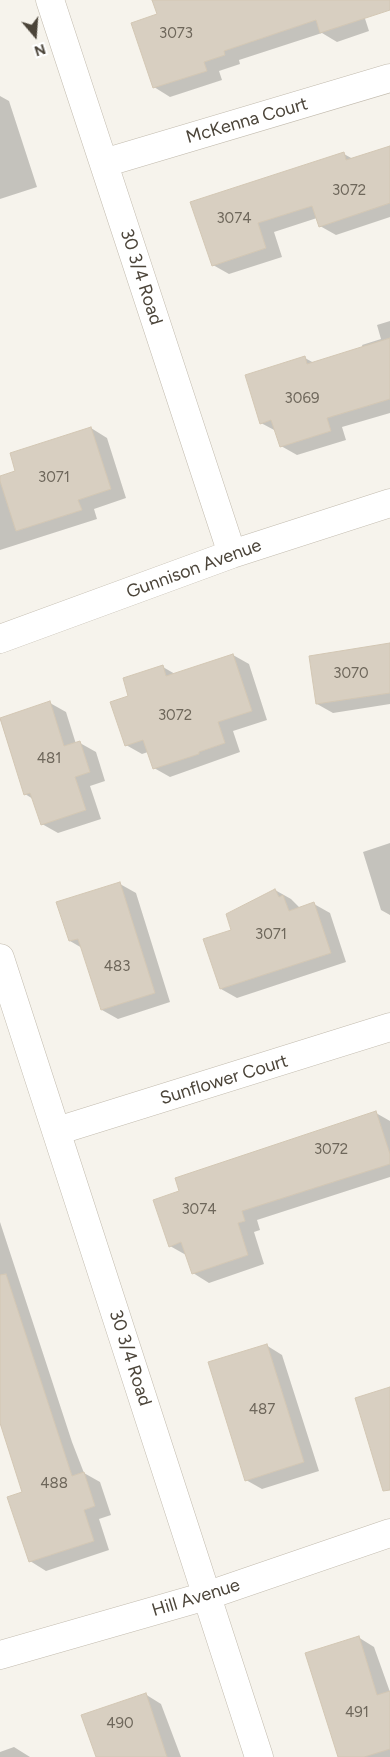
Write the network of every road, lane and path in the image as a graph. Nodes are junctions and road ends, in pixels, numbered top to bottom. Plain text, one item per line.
1 (50, 0) edge
2 (390, 78) edge
3 (104, 163) junction
4 (390, 503) edge
5 (232, 554) junction
6 (0, 639) edge
7 (0, 958) edge
8 (390, 1027) edge
9 (57, 1131) junction
10 (390, 1533) edge
11 (206, 1596) junction
12 (0, 1655) edge
13 (259, 1757) edge

1 - 3 street, 30 3/4 Road
2 - 3 street, McKenna Court
3 - 5 street, 30 3/4 Road
4 - 5 street, Gunnison Avenue
5 - 6 street, Gunnison Avenue
7 - 9 street, 30 3/4 Road
8 - 9 street, Sunflower Court
9 - 11 street, 30 3/4 Road
10 - 11 street, Hill Avenue
11 - 12 street, Hill Avenue
11 - 13 street, 30 3/4 Road

